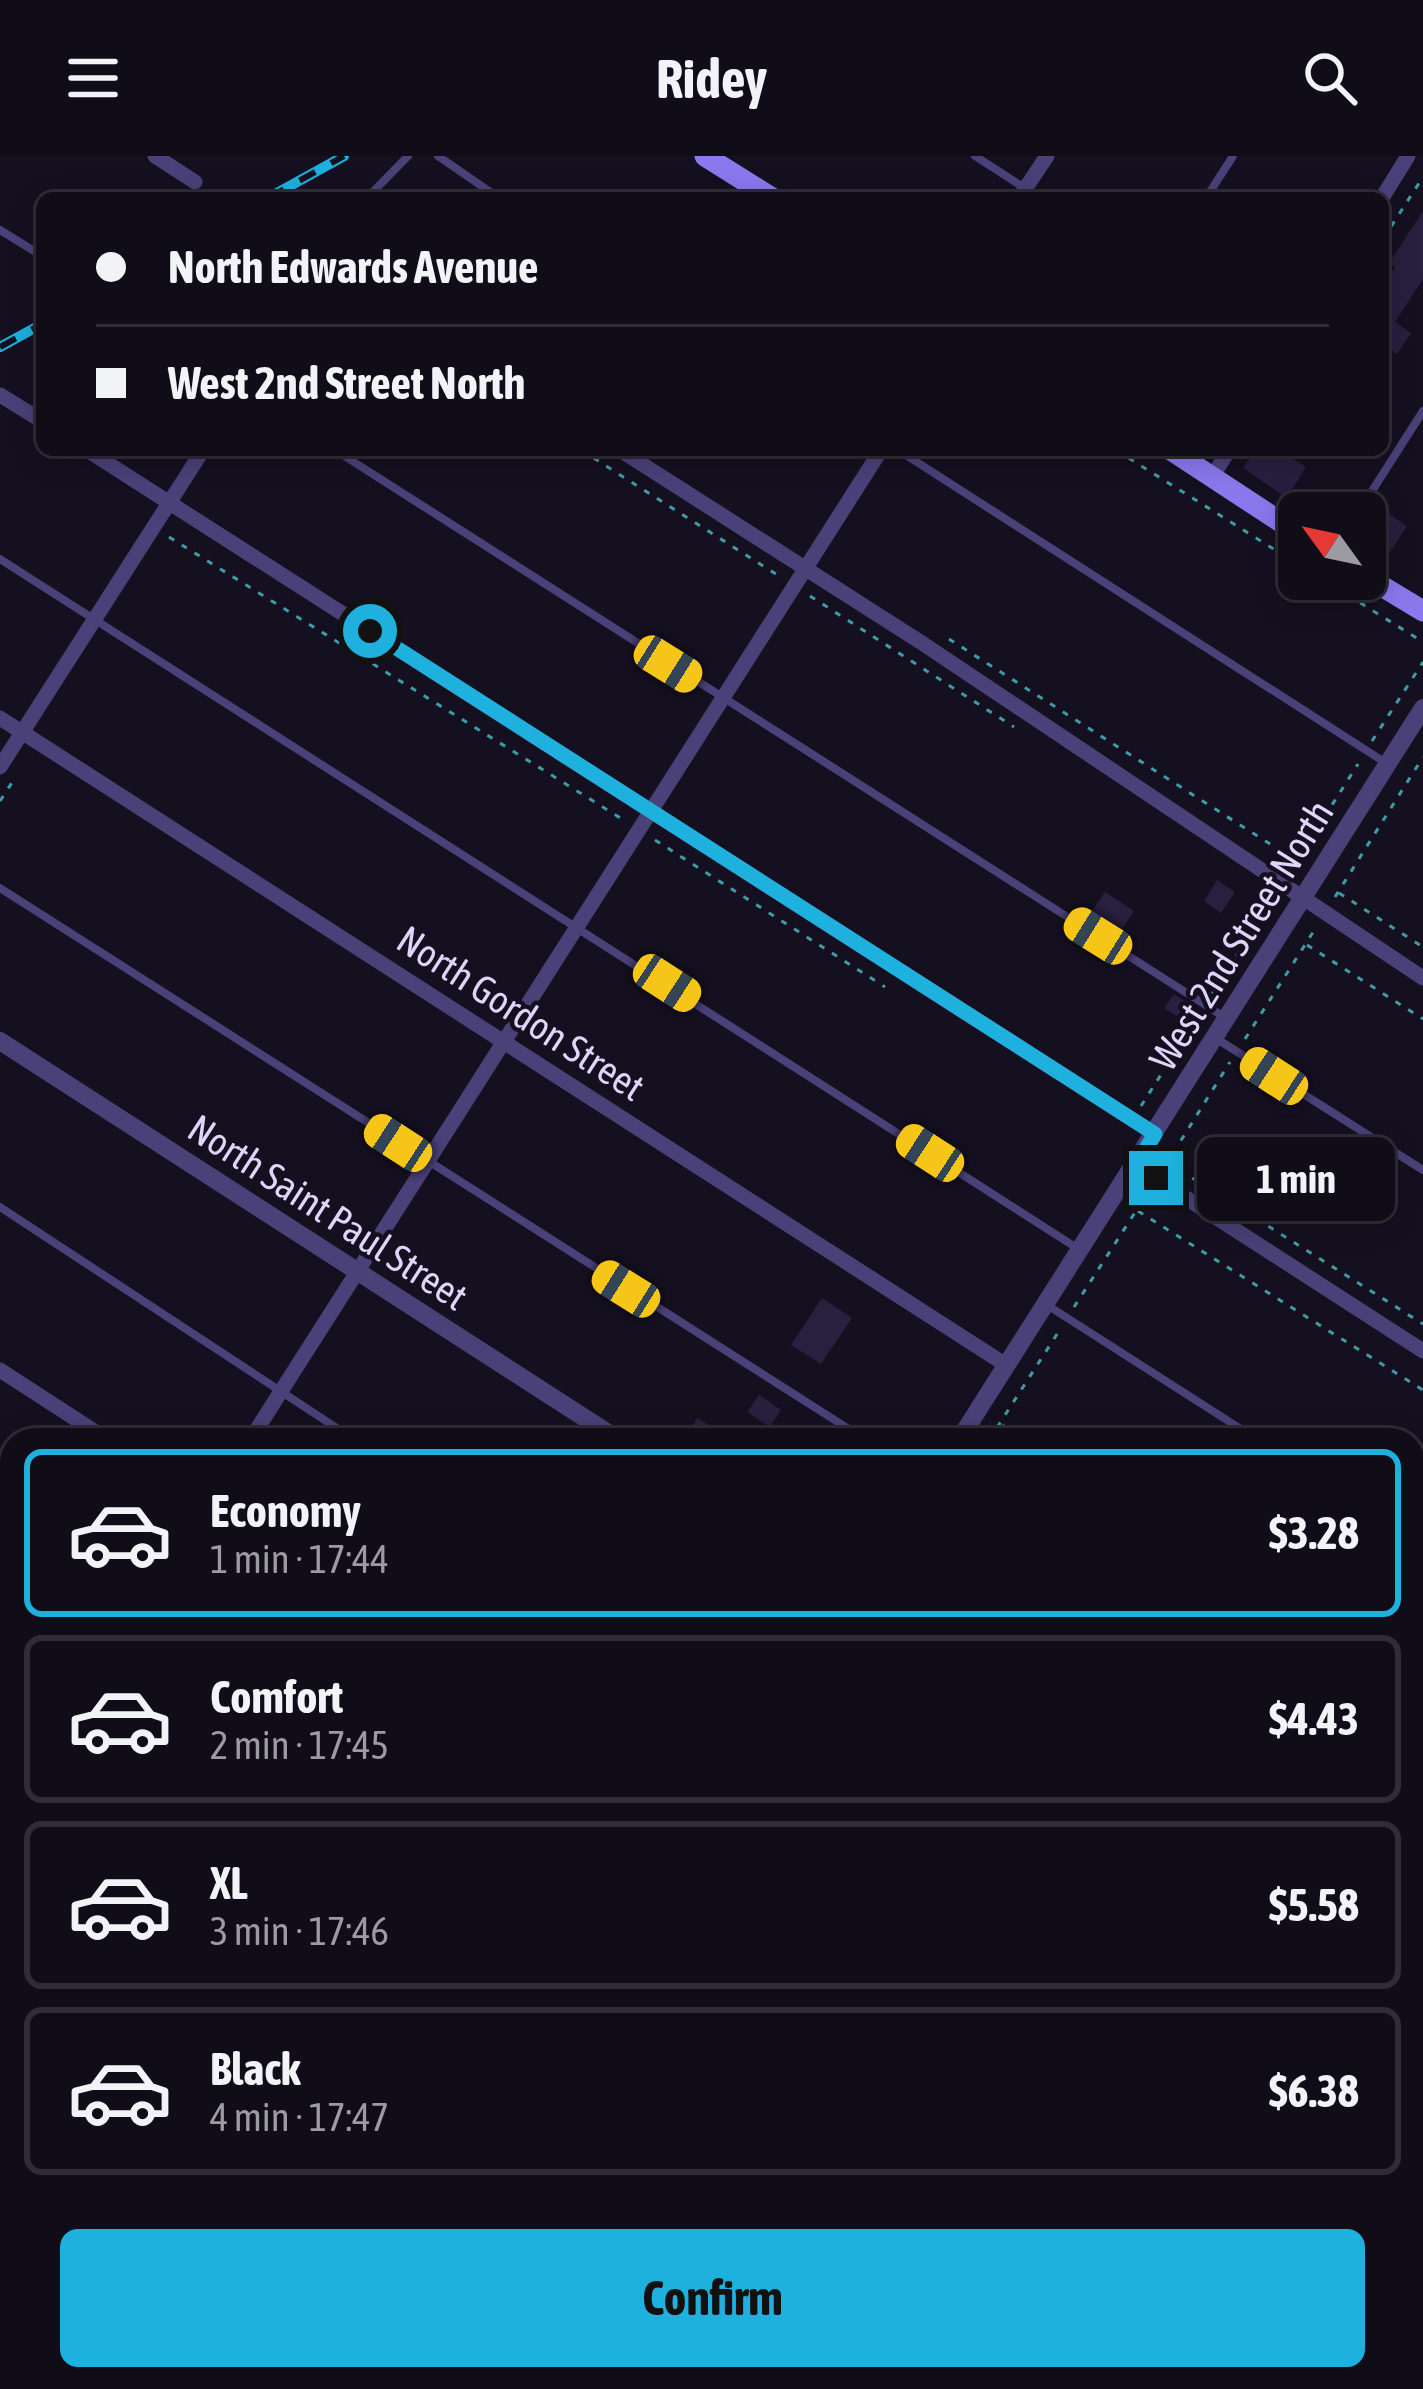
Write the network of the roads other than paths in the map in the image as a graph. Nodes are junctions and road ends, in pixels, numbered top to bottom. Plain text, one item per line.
1 (155, 156) edge
2 (409, 156) edge
3 (438, 156) edge
4 (705, 156) edge
5 (975, 156) edge
6 (1047, 156) edge
7 (1233, 156) edge
8 (1408, 156) edge
9 (195, 182) dead end
10 (374, 192) edge
11 (490, 192) edge
12 (762, 192) edge
13 (1024, 192) edge
14 (1029, 192) edge
15 (1210, 192) edge
16 (1386, 192) edge
17 (0, 230) edge
18 (36, 252) edge
19 (0, 395) edge
20 (1423, 411) edge
21 (36, 418) edge
22 (96, 456) edge
23 (198, 456) edge
24 (344, 456) edge
25 (629, 456) edge
26 (877, 456) edge
27 (907, 456) edge
28 (1180, 456) edge
29 (1224, 456) edge
30 (1212, 476) junction
31 (1371, 492) edge
32 (169, 502) junction
33 (1278, 520) edge
34 (0, 559) edge
35 (806, 569) junction
36 (1386, 589) edge
37 (1423, 611) edge
38 (95, 619) junction
39 (723, 699) junction
40 (1423, 708) edge
41 (0, 718) edge
42 (22, 732) junction
43 (1388, 764) junction
44 (0, 767) edge
45 (652, 810) junction
46 (0, 888) edge
47 (1304, 897) junction
48 (578, 926) junction
49 (1423, 978) edge
50 (1228, 1019) junction
51 (1215, 1038) junction
52 (0, 1041) edge
53 (504, 1042) junction
54 (1155, 1134) junction
55 (426, 1163) junction
56 (1136, 1165) junction
57 (1423, 1170) edge
58 (0, 1207) edge
59 (1080, 1250) junction
60 (358, 1270) junction
61 (1045, 1305) junction
62 (1423, 1351) edge
63 (1006, 1365) junction
64 (0, 1370) edge
65 (280, 1392) junction
66 (89, 1428) edge
67 (258, 1428) edge
68 (337, 1428) edge
69 (601, 1428) edge
70 (847, 1428) edge
71 (973, 1428) edge
72 (1239, 1428) edge

1 - 9 street
2 - 10 lane
3 - 11 lane
4 - 12 main road
5 - 13 lane
6 - 14 street
7 - 15 lane
8 - 16 street
17 - 18 lane
19 - 21 street
20 - 31 lane
22 - 32 street
23 - 32 street
24 - 39 lane
25 - 35 street
26 - 35 street
27 - 43 lane
28 - 30 main road
29 - 30 street
30 - 33 main road
32 - 38 street
32 - 45 street
34 - 38 lane
35 - 39 street
35 - 47 street
36 - 37 main road
38 - 42 street
38 - 48 lane
39 - 45 street
39 - 50 lane
40 - 43 street, West 2nd Street North
41 - 42 street, North Gordon Street
42 - 44 street
42 - 53 street, North Gordon Street
43 - 47 street, West 2nd Street North
45 - 48 street
45 - 54 street
46 - 55 lane
47 - 49 street
47 - 50 street, West 2nd Street North
48 - 53 street
48 - 59 lane
50 - 51 street, West 2nd Street North
51 - 54 street, West 2nd Street North
51 - 57 lane
52 - 60 street, North Saint Paul Street
53 - 55 street
53 - 63 street, North Gordon Street
54 - 56 street, West 2nd Street North
55 - 60 street
55 - 70 lane
56 - 59 street, West 2nd Street North
56 - 62 street
58 - 65 lane
59 - 61 street, West 2nd Street North
60 - 65 street
60 - 69 street, North Saint Paul Street
61 - 63 street, West 2nd Street North
61 - 72 lane
63 - 71 street, West 2nd Street North
64 - 66 street
65 - 67 street
65 - 68 lane

